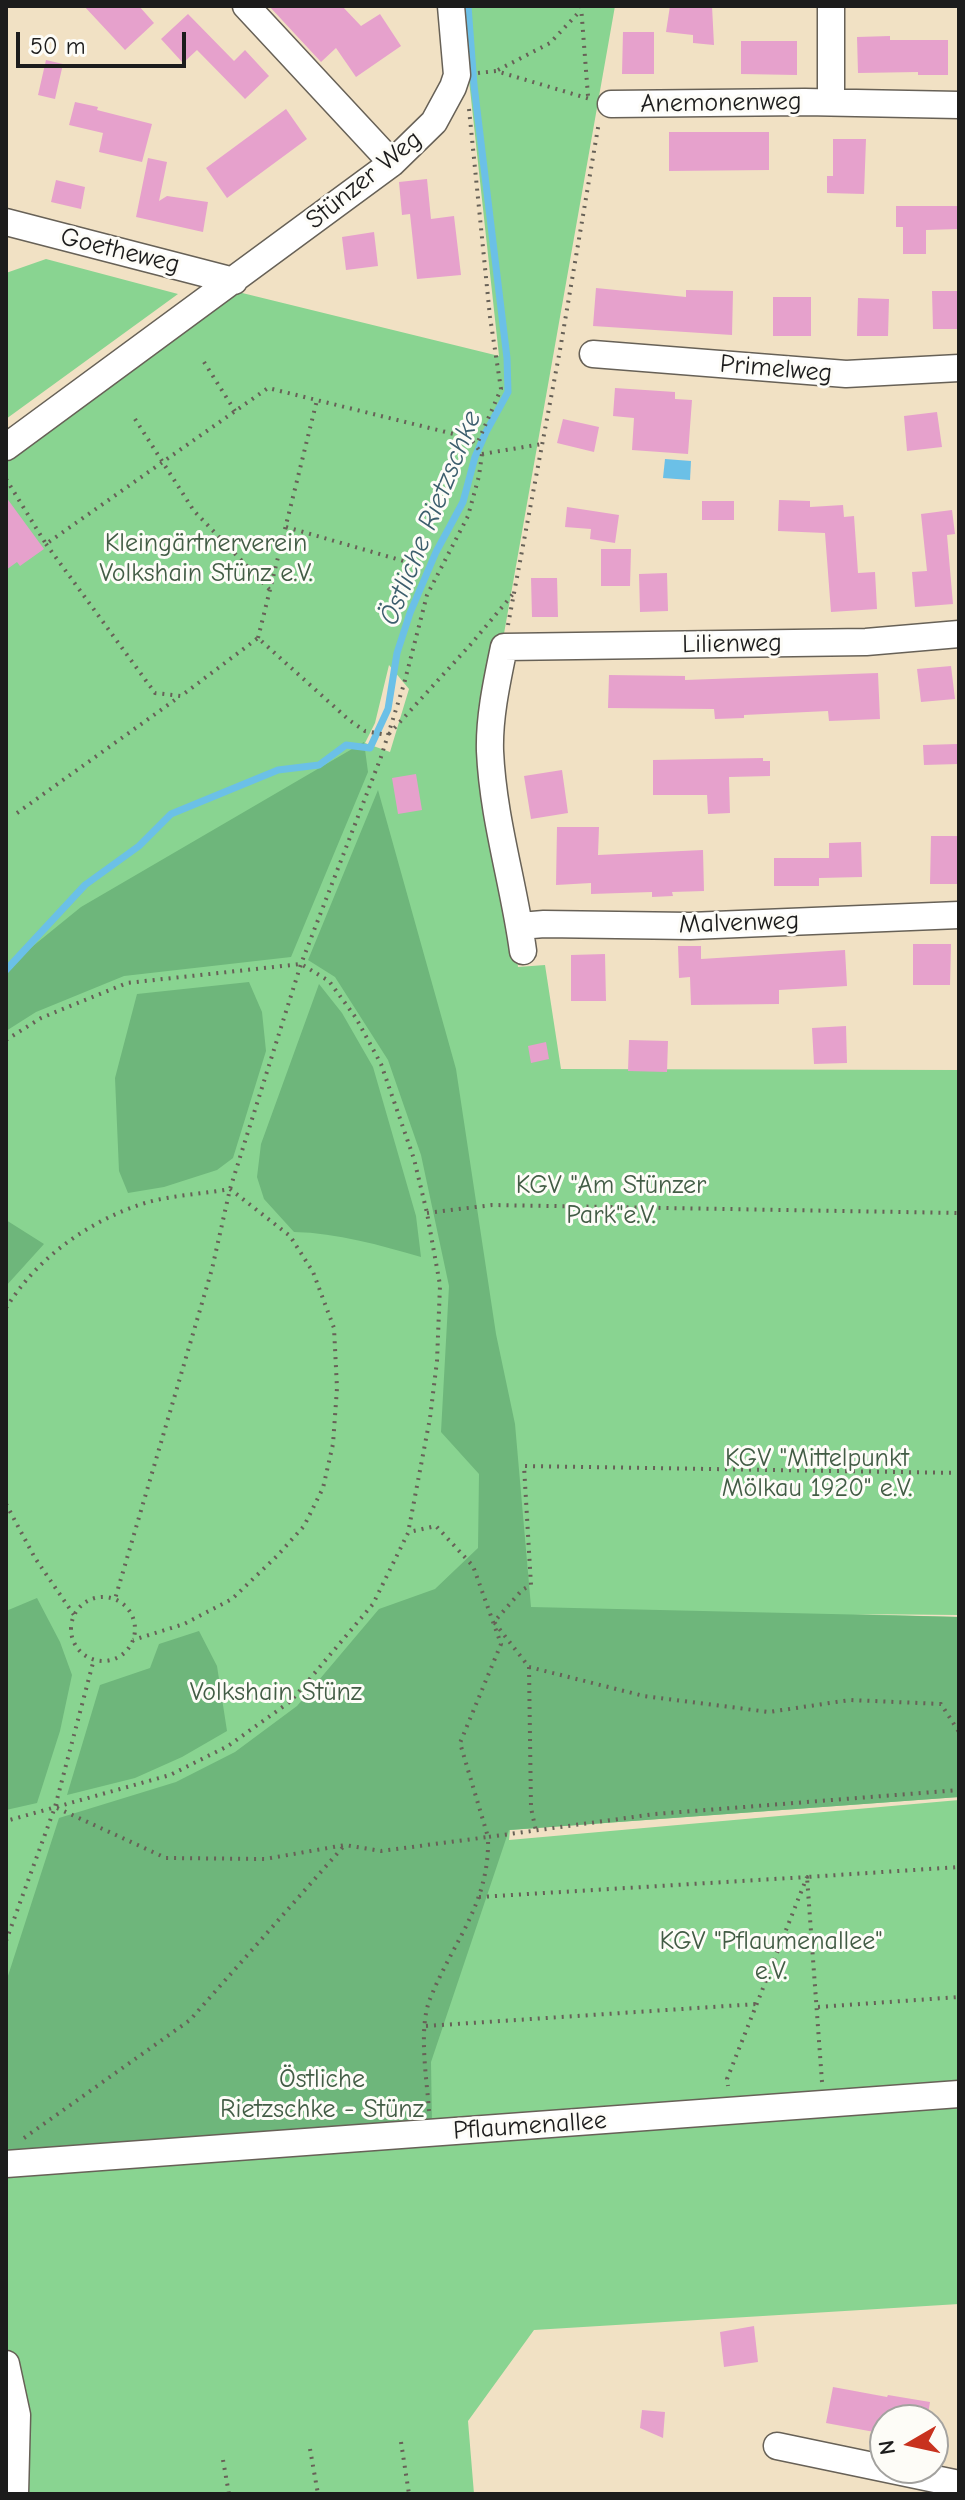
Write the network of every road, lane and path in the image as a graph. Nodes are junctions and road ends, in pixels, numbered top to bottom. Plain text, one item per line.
1 (246, 6) edge
2 (451, 6) edge
3 (831, 6) edge
4 (581, 8) edge
5 (496, 71) junction
6 (482, 72) dead end
7 (600, 102) junction
8 (831, 102) junction
9 (468, 103) dead end
10 (959, 105) edge
11 (392, 163) junction
12 (6, 222) edge
13 (234, 281) junction
14 (593, 354) dead end
15 (204, 362) dead end
16 (959, 368) edge
17 (317, 400) junction
18 (235, 411) junction
19 (135, 419) dead end
20 (477, 444) junction
21 (542, 444) junction
22 (6, 447) edge
23 (482, 454) junction
24 (163, 461) junction
25 (6, 479) edge
26 (286, 527) junction
27 (46, 544) junction
28 (407, 562) dead end
29 (270, 590) junction
30 (514, 593) junction
31 (959, 634) edge
32 (258, 638) junction
33 (504, 647) junction
34 (181, 696) junction
35 (387, 735) junction
36 (17, 813) dead end
37 (959, 915) edge
38 (301, 964) junction
39 (6, 1040) edge
40 (230, 1189) junction
41 (427, 1213) junction
42 (959, 1213) edge
43 (6, 1308) edge
44 (959, 1473) edge
45 (6, 1504) edge
46 (408, 1533) junction
47 (115, 1599) junction
48 (74, 1615) junction
49 (133, 1640) junction
50 (94, 1659) junction
51 (529, 1667) junction
52 (959, 1732) edge
53 (959, 1790) edge
54 (55, 1807) junction
55 (6, 1821) edge
56 (536, 1831) junction
57 (488, 1837) junction
58 (345, 1845) junction
59 (959, 1867) edge
60 (807, 1877) junction
61 (479, 1897) junction
62 (6, 1941) edge
63 (959, 1997) edge
64 (757, 2004) junction
65 (817, 2007) junction
66 (426, 2026) junction
67 (959, 2094) edge
68 (823, 2104) junction
69 (731, 2111) junction
70 (431, 2133) junction
71 (23, 2139) dead end
72 (6, 2164) edge
73 (6, 2364) edge
74 (401, 2442) dead end
75 (777, 2446) dead end
76 (310, 2449) dead end
77 (223, 2460) dead end
78 (959, 2484) edge
79 (15, 2494) edge
80 (229, 2494) edge
81 (318, 2494) edge
82 (409, 2494) edge

1 - 11 street
2 - 11 street, Stünzer Weg
3 - 8 street, Anemonenweg
4 - 5 path
4 - 7 path
5 - 6 path
5 - 7 path
7 - 8 street, Anemonenweg
7 - 21 path
8 - 10 street, Anemonenweg
9 - 20 path
11 - 13 street, Stünzer Weg
12 - 13 street, Goetheweg
13 - 22 street, Stünzer Weg
14 - 16 street, Primelweg
15 - 18 path
17 - 18 path
17 - 20 path
17 - 26 path
18 - 24 path
19 - 24 path
20 - 23 path
21 - 23 path
21 - 30 path
23 - 35 path
24 - 27 path
24 - 29 path
25 - 27 path
26 - 28 path
26 - 29 path
27 - 34 path
29 - 32 path
30 - 33 path
30 - 35 path
31 - 33 street, Lilienweg
32 - 34 path
32 - 35 path
33 - 37 street, Malvenweg
34 - 36 path
35 - 38 path
38 - 39 path
38 - 40 path
38 - 41 path
40 - 43 path
40 - 47 path
40 - 49 path
41 - 42 path
41 - 46 path
44 - 51 path
45 - 48 path
46 - 54 path
46 - 57 path
47 - 48 path
47 - 49 path
48 - 50 path
49 - 50 path
50 - 54 path
51 - 52 path
51 - 56 path
53 - 56 path
54 - 55 path
54 - 58 path
54 - 62 path
56 - 57 path
57 - 58 path
57 - 61 path
58 - 71 path
59 - 60 path
60 - 61 path
60 - 64 path
60 - 65 path
61 - 66 path
63 - 65 path
64 - 66 path
64 - 69 path
65 - 68 path
66 - 70 path
67 - 68 street, Pflaumenallee
68 - 69 street, Pflaumenallee
69 - 70 street, Pflaumenallee
70 - 72 street, Pflaumenallee
73 - 79 street
74 - 82 path
75 - 78 street
76 - 81 path
77 - 80 path

